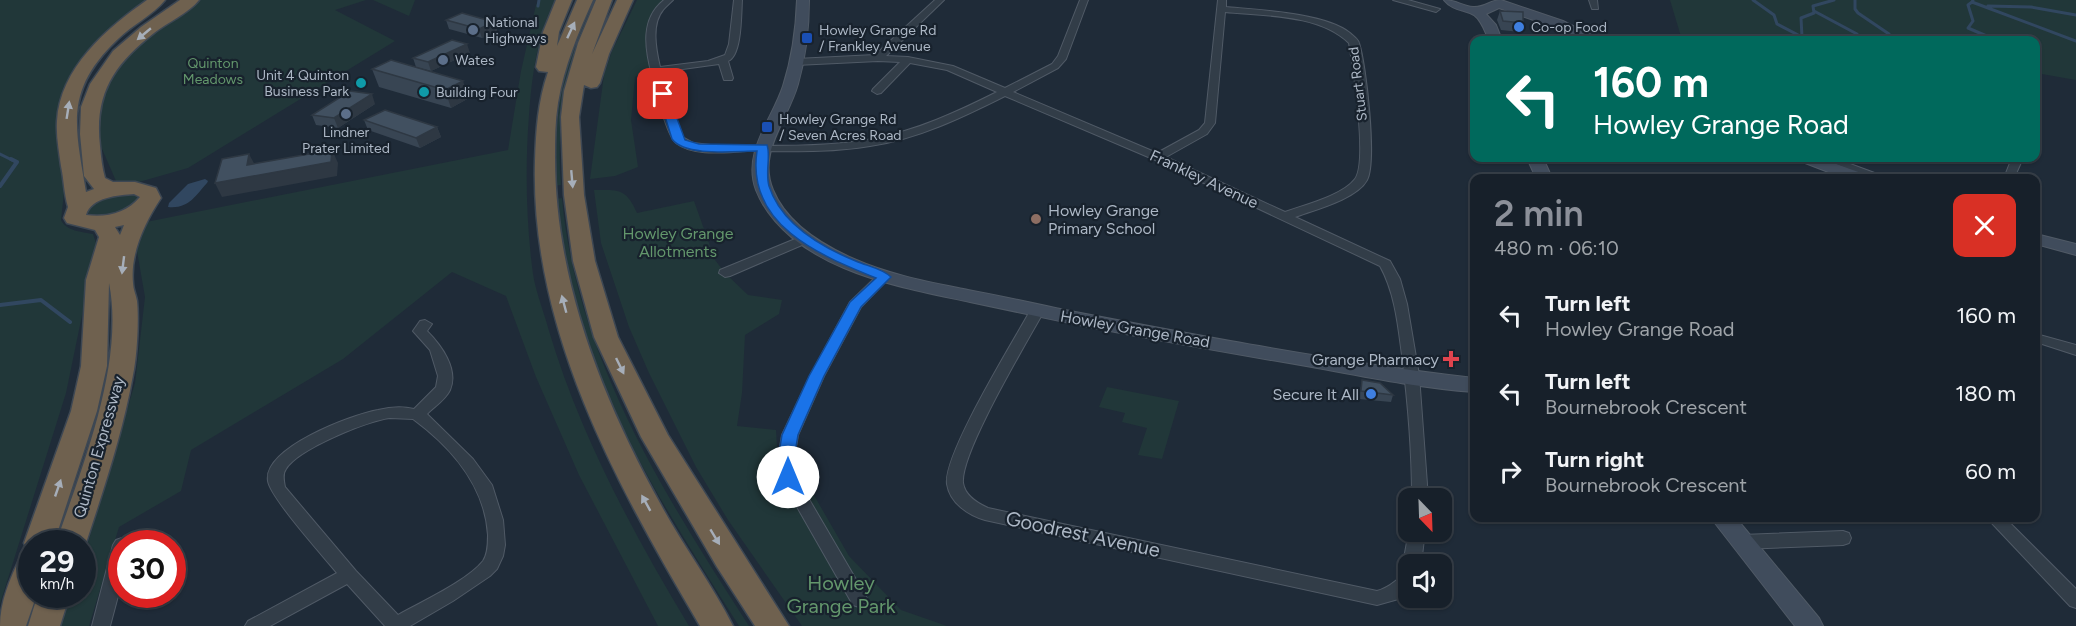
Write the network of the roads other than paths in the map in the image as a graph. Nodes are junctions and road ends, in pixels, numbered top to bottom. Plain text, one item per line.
1 (157, 0) edge
2 (191, 0) edge
3 (564, 0) edge
4 (585, 0) edge
5 (604, 0) edge
6 (626, 0) edge
7 (669, 0) edge
8 (738, 0) edge
9 (802, 0) edge
10 (940, 0) edge
11 (1084, 0) edge
12 (1396, 0) edge
13 (1451, 1) edge
14 (1496, 4) edge
15 (1221, 5) edge
16 (1434, 6) edge
17 (1476, 10) junction
18 (1493, 36) edge
19 (1574, 36) edge
20 (1585, 36) edge
21 (880, 55) junction
22 (797, 58) junction
23 (908, 60) junction
24 (723, 61) junction
25 (655, 70) junction
26 (728, 78) dead end
27 (877, 91) dead end
28 (1004, 92) junction
29 (546, 119) junction
30 (763, 147) junction
31 (570, 152) junction
32 (1157, 157) junction
33 (1803, 162) edge
34 (1816, 162) edge
35 (1836, 162) edge
36 (1835, 174) edge
37 (1848, 174) edge
38 (1871, 174) edge
39 (118, 189) junction
40 (78, 206) junction
41 (141, 209) junction
42 (1286, 216) junction
43 (96, 223) junction
44 (2040, 235) edge
45 (805, 239) junction
46 (2040, 240) edge
47 (2076, 245) edge
48 (2076, 250) edge
49 (725, 273) dead end
50 (884, 277) junction
51 (1037, 311) junction
52 (425, 324) dead end
53 (2040, 339) edge
54 (2076, 350) edge
55 (1413, 378) junction
56 (1470, 385) edge
57 (417, 415) junction
58 (1419, 488) edge
59 (1726, 522) edge
60 (1999, 522) edge
61 (43, 530) edge
62 (75, 530) edge
63 (1843, 538) dead end
64 (1742, 542) junction
65 (349, 575) junction
66 (1398, 591) edge
67 (108, 599) edge
68 (859, 600) dead end
69 (2076, 600) edge
70 (18, 604) edge
71 (50, 608) edge
72 (10, 626) edge
73 (44, 626) edge
74 (101, 626) edge
75 (254, 626) edge
76 (396, 626) edge
77 (717, 626) edge
78 (773, 626) edge
79 (1810, 626) edge

40 -> 1 highway
2 -> 39 highway
3 - 29 highway
29 -> 4 highway
5 - 31 highway
6 - 31 highway
7 - 25 street
8 - 24 street
9 - 22 street, Howley Grange Road
10 - 21 street
11 - 28 street
12 - 16 street
13 - 16 street
13 - 17 street
14 - 17 street
14 - 19 street
14 - 20 street
15 - 32 street
15 - 42 street, Stuart Road
17 - 18 street
21 - 22 street, Frankley Avenue
21 - 23 street, Frankley Avenue
22 - 30 street, Howley Grange Road
23 - 27 street
23 - 28 street, Frankley Avenue
24 - 25 street
24 - 26 street
25 - 30 street
28 - 30 street
28 - 32 street, Frankley Avenue
77 -> 29 highway
30 - 45 street, Howley Grange Road
31 -> 78 highway
32 - 42 street, Frankley Avenue
33 - 36 street
34 - 37 street
35 - 38 street
39 - 40 highway
39 - 41 highway
40 - 43 highway
41 - 43 highway
41 -> 62 highway, Quinton Expressway
42 - 55 street, Frankley Avenue
61 -> 43 highway, Quinton Expressway
44 - 47 street
45 - 49 street
45 - 50 street, Howley Grange Road
46 - 48 street
50 - 51 street, Howley Grange Road
50 - 68 street
51 - 55 street, Howley Grange Road
51 - 66 street, Goodrest Avenue
52 - 57 street
53 - 54 street
55 - 56 street, Howley Grange Road
55 - 58 street
57 - 65 street
57 - 76 street
59 - 64 street
60 - 69 street
63 - 64 street
64 - 79 street
65 - 75 street
65 - 76 street
67 - 74 street
70 - 72 highway
71 - 73 highway

